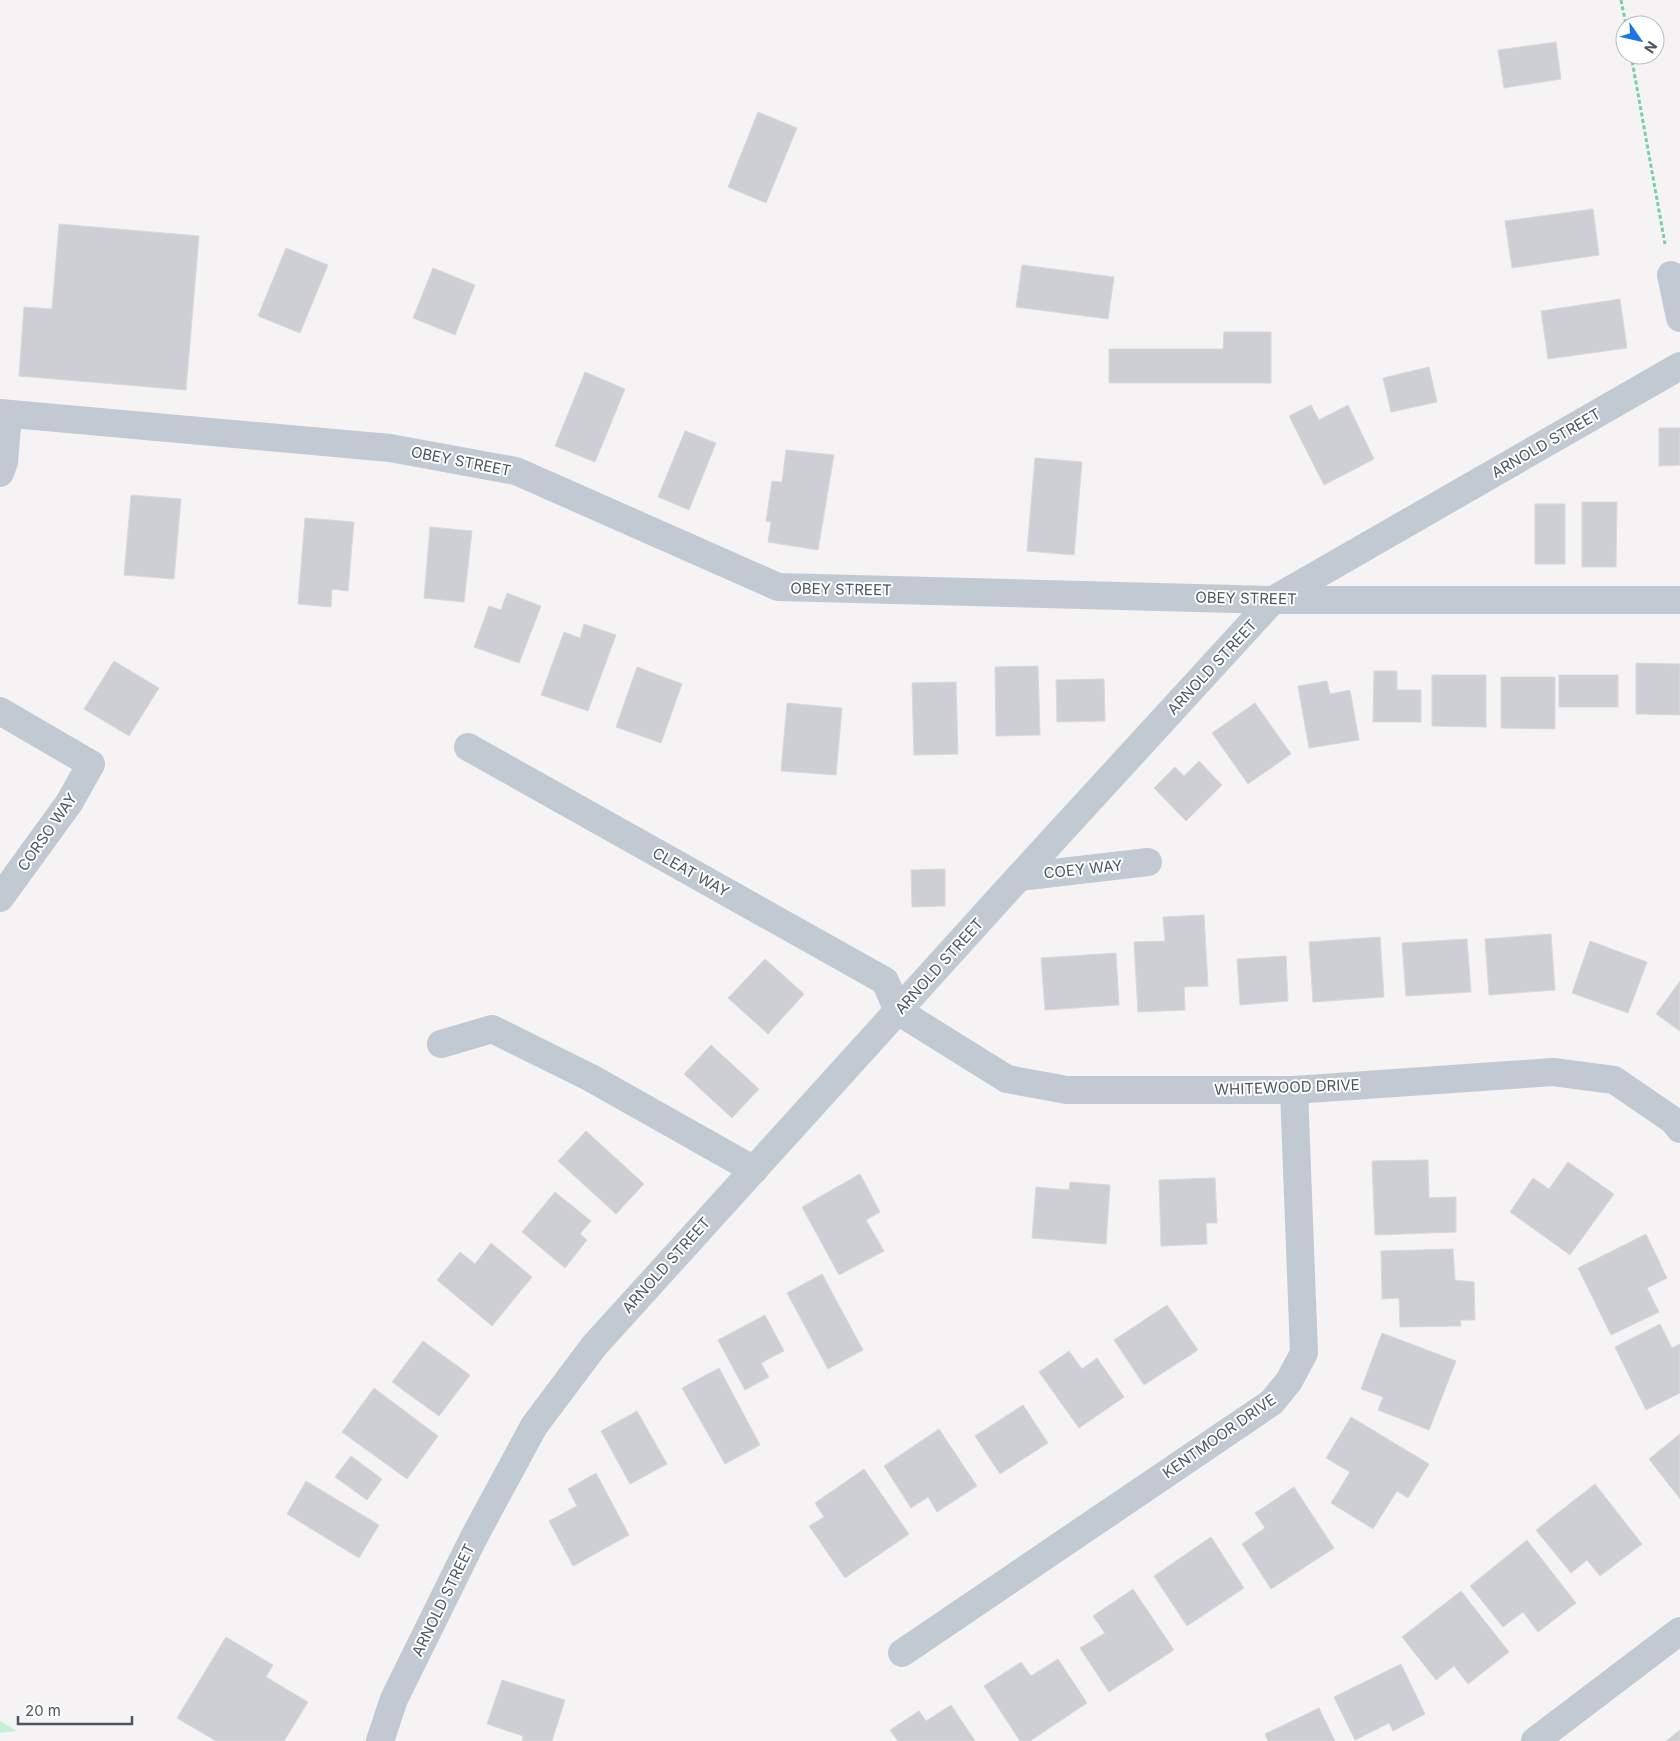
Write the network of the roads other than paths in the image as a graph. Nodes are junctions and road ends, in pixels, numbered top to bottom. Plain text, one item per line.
1 (1671, 275) road end
2 (1680, 318) edge
3 (1680, 366) edge
4 (4, 413) edge
5 (0, 473) edge
6 (1273, 600) junction
7 (1680, 600) edge
8 (0, 711) edge
9 (468, 746) dead end
10 (1148, 862) dead end
11 (1019, 877) junction
12 (0, 898) edge
13 (898, 1011) junction
14 (441, 1044) dead end
15 (1294, 1090) junction
16 (1680, 1129) edge
17 (754, 1170) junction
18 (1680, 1631) edge
19 (902, 1653) dead end
20 (380, 1741) edge
21 (1535, 1741) edge

1 - 2 street
3 - 6 street, ARNOLD STREET
4 - 5 street
4 - 6 street, OBEY STREET
6 - 7 street, OBEY STREET
6 - 11 street, ARNOLD STREET
8 - 12 street, CORSO WAY
9 - 13 street, CLEAT WAY
10 - 11 street, COEY WAY
11 - 13 street, ARNOLD STREET
13 - 15 street, WHITEWOOD DRIVE
13 - 17 street, ARNOLD STREET
14 - 17 street
15 - 16 street, WHITEWOOD DRIVE
15 - 19 street, KENTMOOR DRIVE
17 - 20 street, ARNOLD STREET
18 - 21 street

